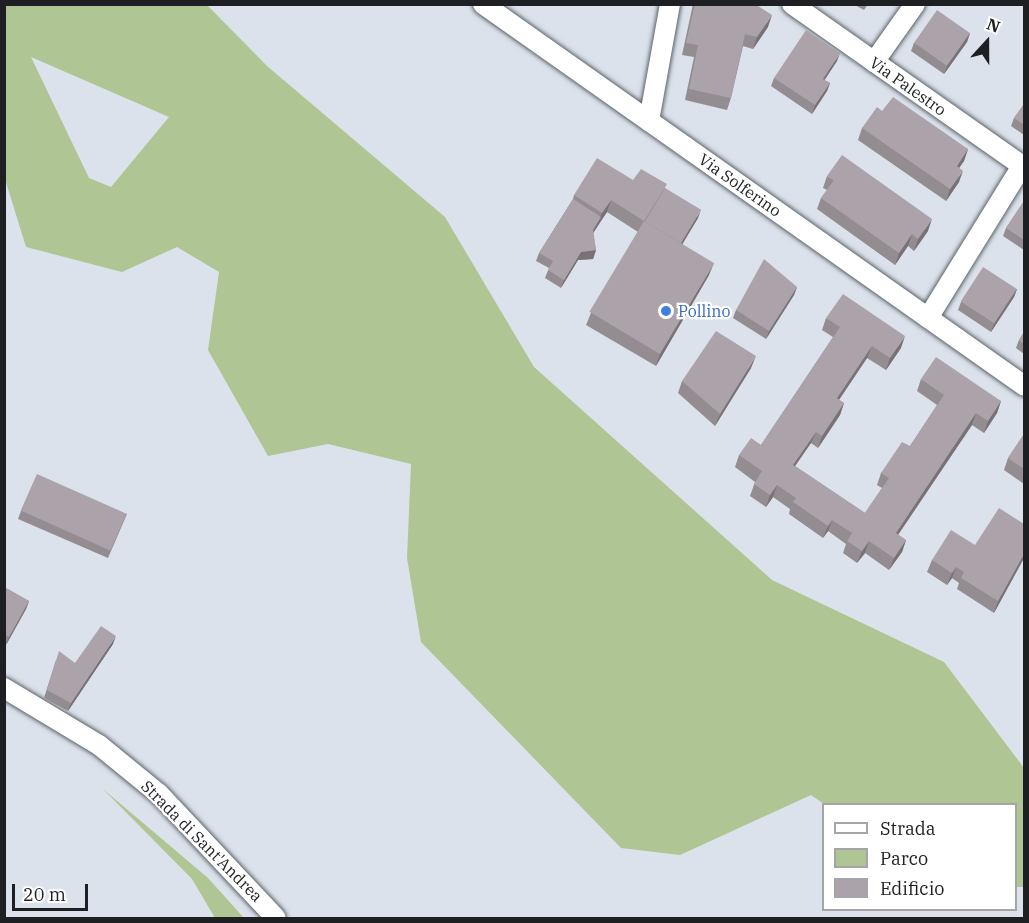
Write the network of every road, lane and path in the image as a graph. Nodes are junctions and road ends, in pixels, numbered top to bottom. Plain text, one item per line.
1 (483, 4) edge
2 (670, 4) edge
3 (792, 4) edge
4 (915, 4) edge
5 (874, 62) junction
6 (649, 121) junction
7 (1024, 167) edge
8 (928, 318) junction
9 (1024, 386) edge
10 (4, 688) edge
11 (276, 918) edge

1 - 6 street
2 - 6 street
3 - 5 street, Via Palestro
4 - 5 street
5 - 7 street, Via Palestro
6 - 8 street, Via Solferino
7 - 8 street
8 - 9 street, Via Solferino
10 - 11 street, Strada di Sant'Andrea

